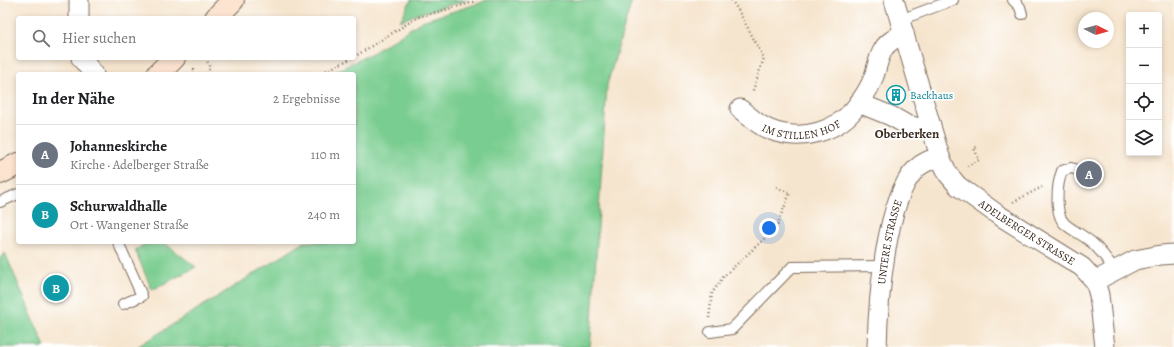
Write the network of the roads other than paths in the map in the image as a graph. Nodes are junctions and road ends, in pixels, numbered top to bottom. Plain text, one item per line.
1 (79, 0) edge
2 (234, 0) edge
3 (894, 0) edge
4 (954, 0) edge
5 (1013, 0) edge
6 (1022, 14) dead end
7 (79, 16) edge
8 (218, 16) edge
9 (902, 27) junction
10 (84, 60) edge
11 (172, 60) edge
12 (92, 72) edge
13 (160, 72) edge
14 (859, 103) junction
15 (740, 109) road end
16 (931, 125) junction
17 (16, 165) edge
18 (944, 166) junction
19 (1078, 170) dead end
20 (0, 173) edge
21 (16, 195) edge
22 (0, 202) edge
23 (119, 244) edge
24 (1174, 254) edge
25 (884, 266) junction
26 (1115, 270) junction
27 (1095, 281) junction
28 (123, 304) dead end
29 (710, 332) road end
30 (876, 347) edge
31 (1106, 347) edge

1 - 7 street
2 - 8 main road
3 - 9 street, ADELBERGER STRASSE
4 - 9 lane
5 - 6 lane
9 - 14 street
9 - 16 street, ADELBERGER STRASSE
10 - 12 street
11 - 13 main road
14 - 15 street, IM STILLEN HOF
14 - 16 street
16 - 18 street, ADELBERGER STRASSE
17 - 20 main road
18 - 25 street, UNTERE STRASSE
18 - 27 street, ADELBERGER STRASSE
19 - 26 lane
21 - 22 lane
23 - 28 lane
24 - 26 street
25 - 29 lane
25 - 30 street, UNTERE STRASSE
26 - 27 street
27 - 31 street, ADELBERGER STRASSE

